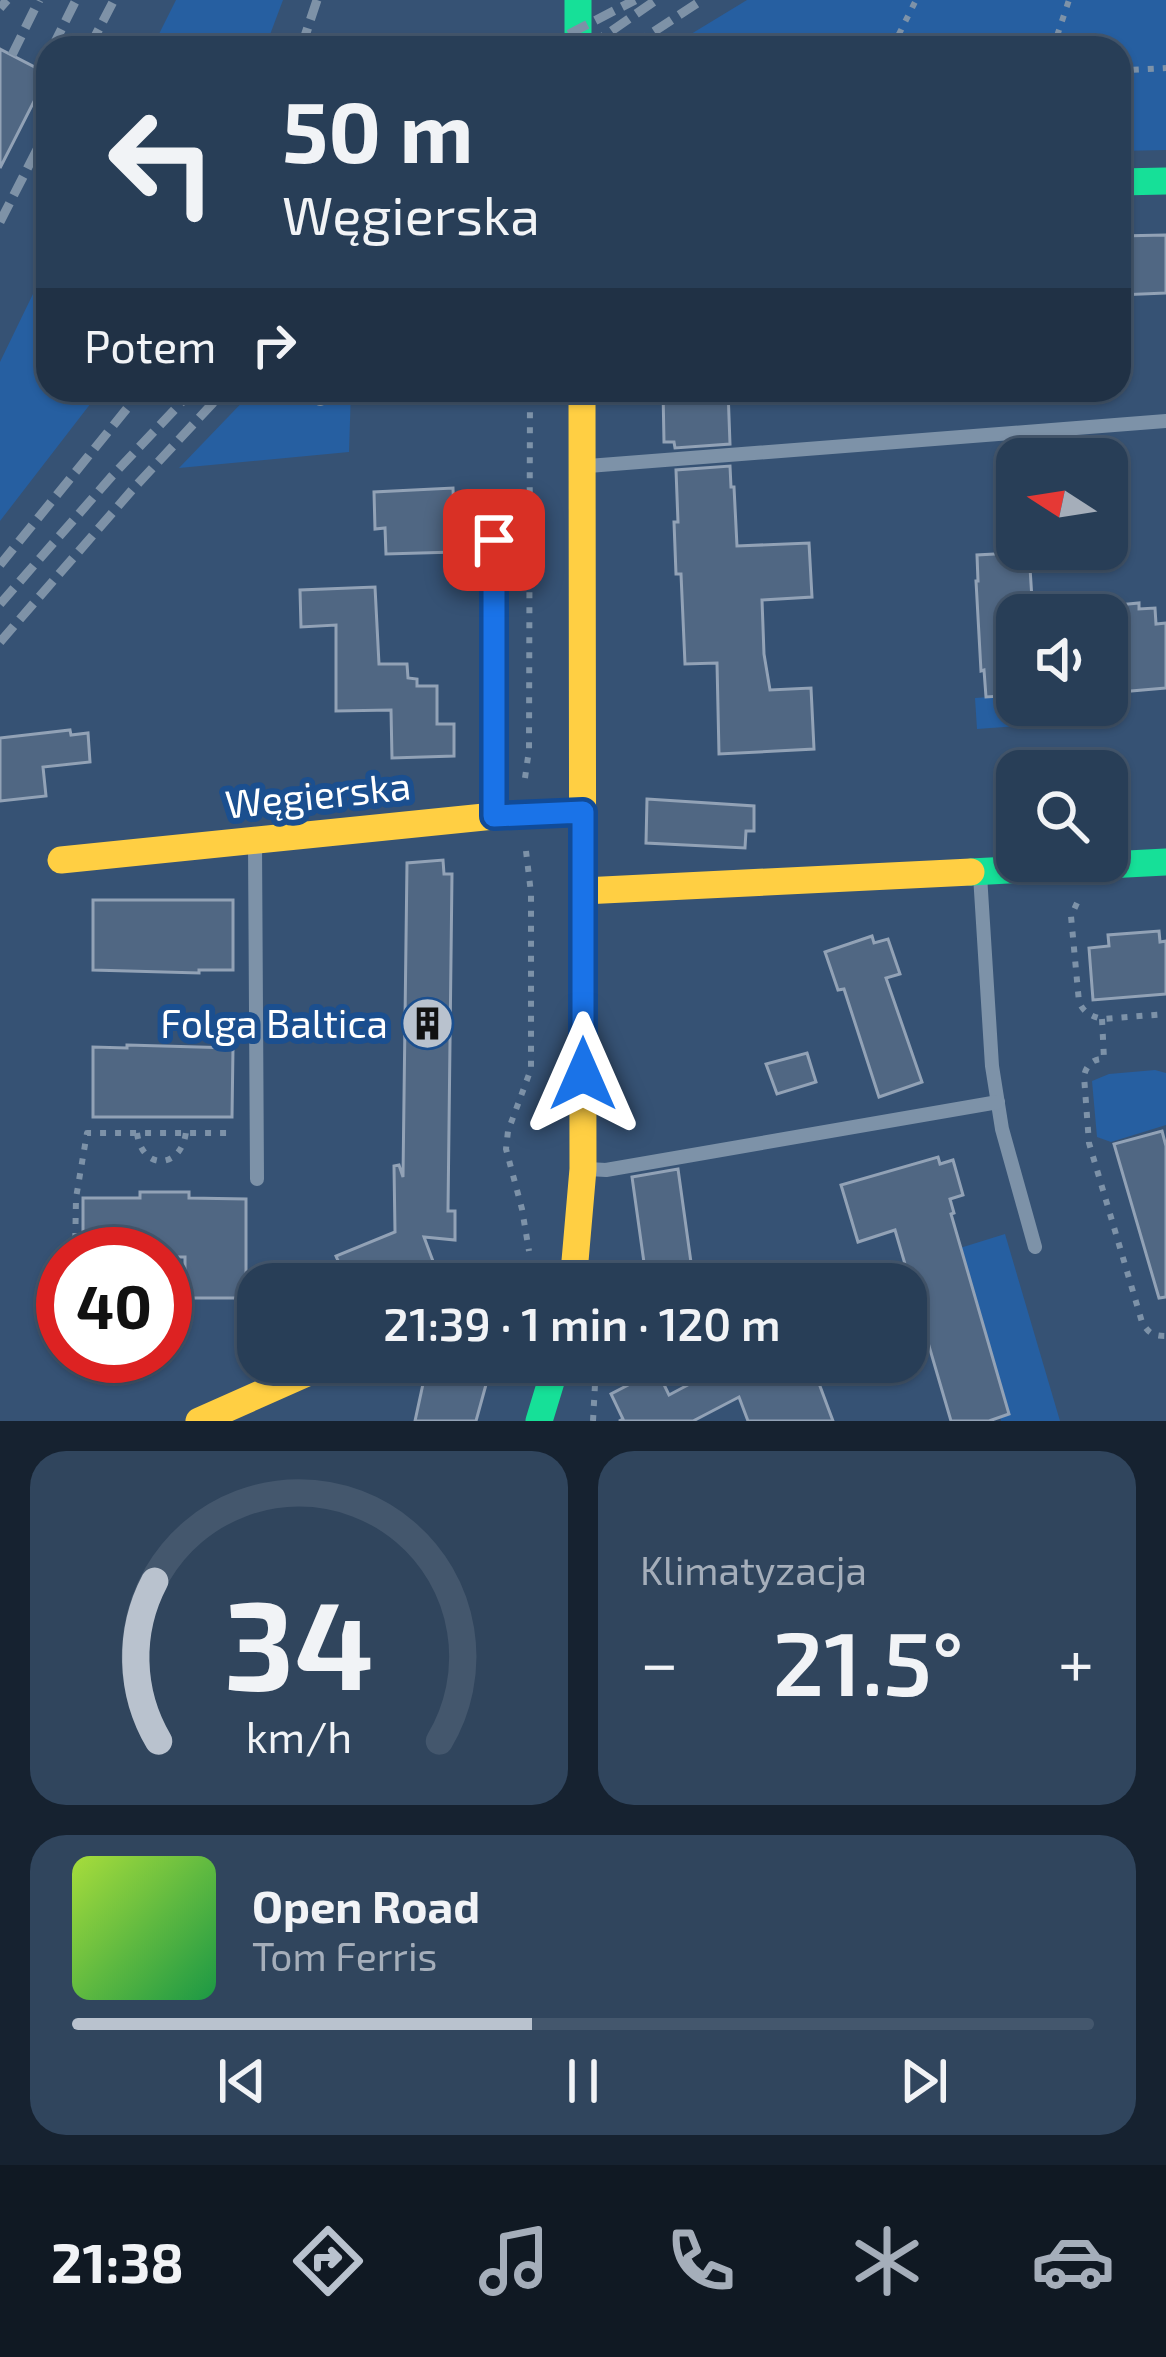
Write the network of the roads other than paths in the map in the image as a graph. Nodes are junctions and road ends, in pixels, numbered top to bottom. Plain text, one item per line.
1 (578, 0) edge
2 (578, 36) edge
3 (1131, 182) edge
4 (1166, 182) edge
5 (583, 402) edge
6 (1166, 421) edge
7 (583, 466) junction
8 (494, 497) dead end
9 (583, 812) junction
10 (494, 816) junction
11 (255, 841) junction
12 (62, 860) dead end
13 (1166, 862) edge
14 (980, 870) junction
15 (583, 890) junction
16 (998, 1102) junction
17 (583, 1169) junction
18 (257, 1179) dead end
19 (1035, 1247) dead end
20 (575, 1263) edge
21 (285, 1383) edge
22 (551, 1383) edge
23 (199, 1421) edge
24 (539, 1421) edge

1 - 2 street
3 - 4 street
5 - 7 street
6 - 7 lane
7 - 9 street
8 - 10 lane
9 - 10 street, Węgierska
9 - 15 street
10 - 11 street, Węgierska
11 - 12 street, Węgierska
11 - 18 lane
13 - 14 street
14 - 15 street
14 - 16 lane
15 - 17 street
16 - 17 lane
16 - 19 lane
17 - 20 street
21 - 23 street
22 - 24 street

